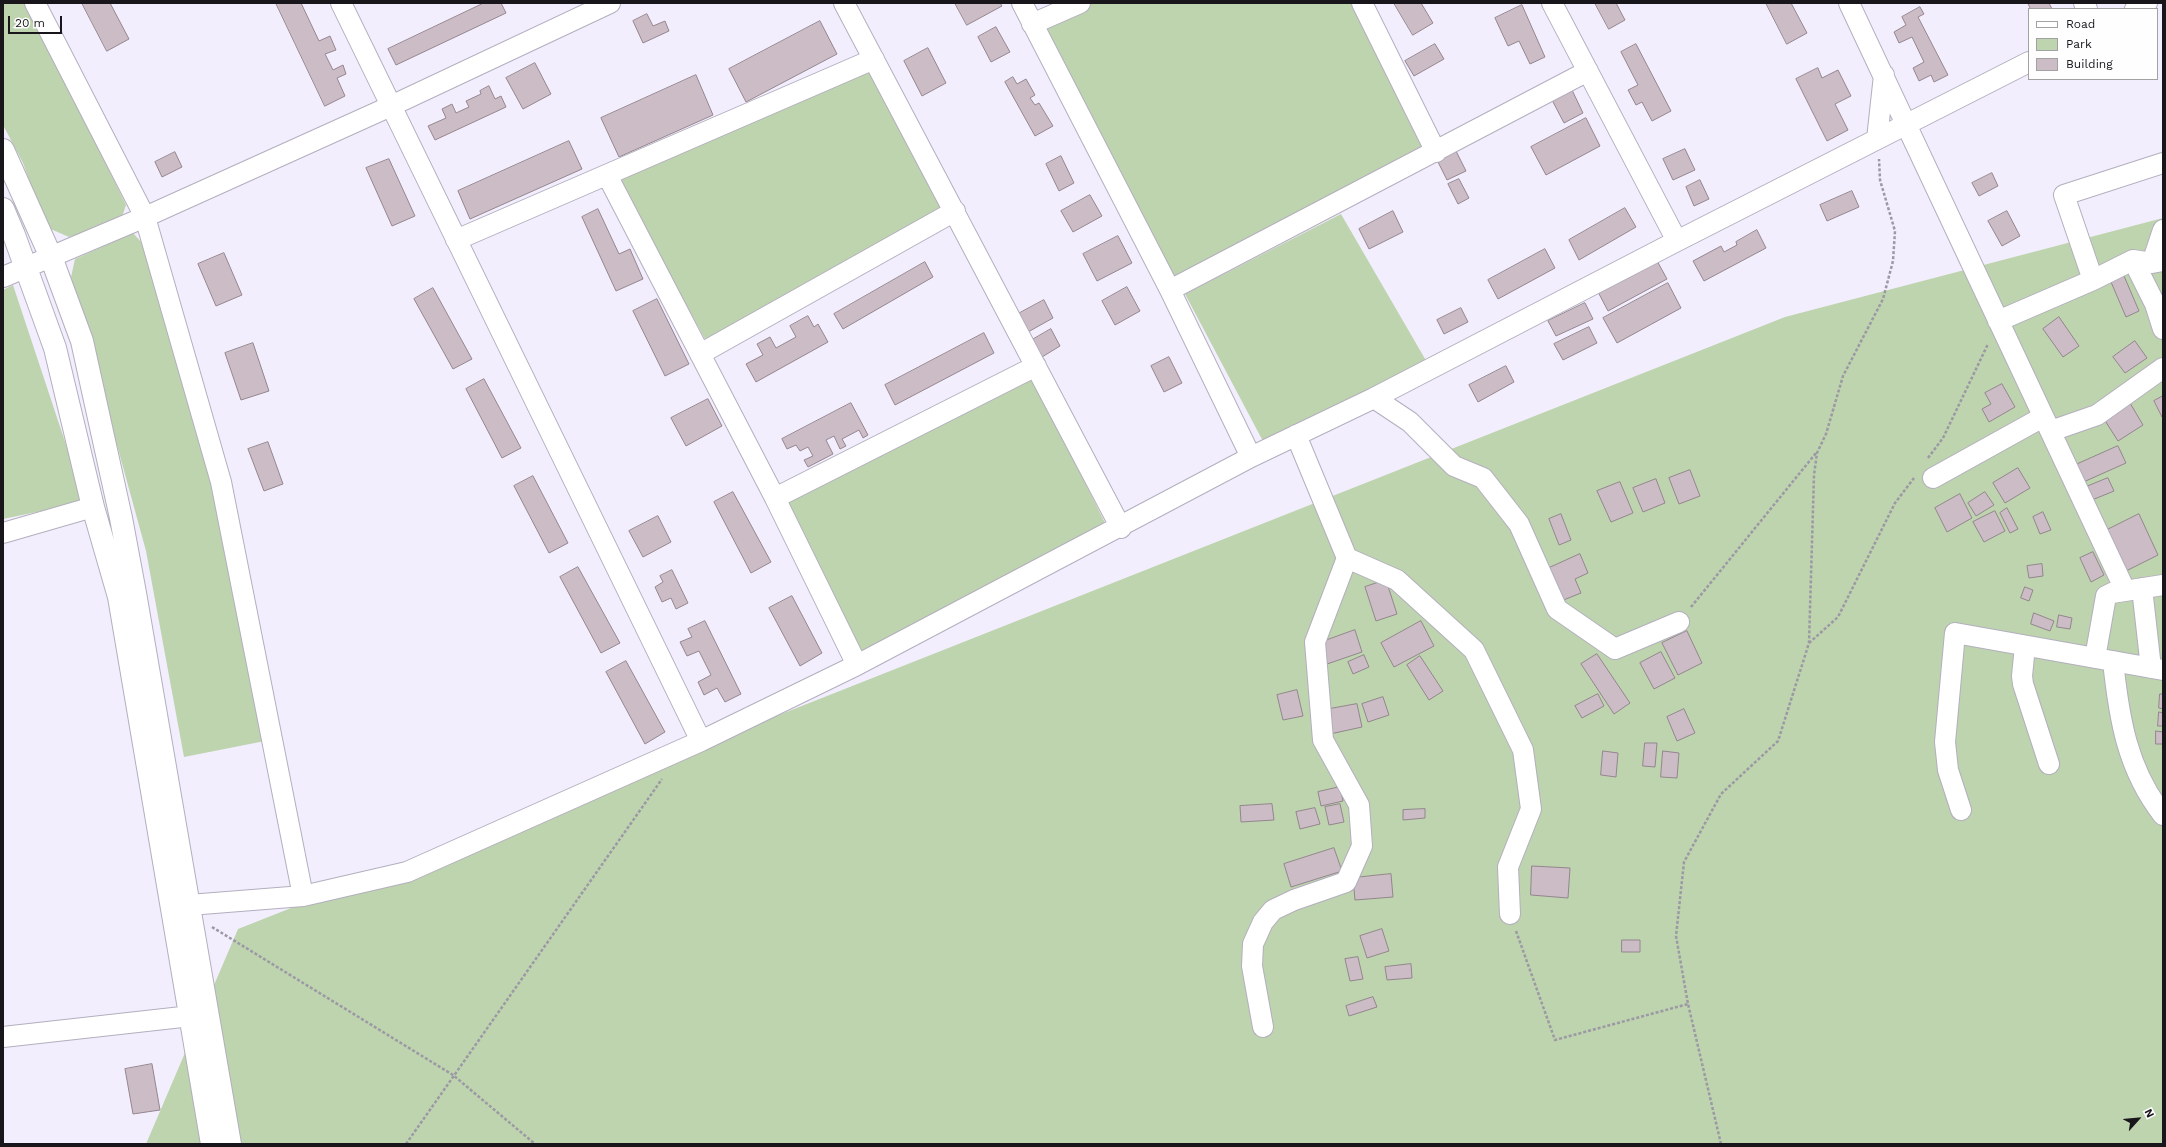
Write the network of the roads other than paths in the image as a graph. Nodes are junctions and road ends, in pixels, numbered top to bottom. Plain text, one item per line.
1 (35, 3) edge
2 (341, 3) edge
3 (610, 3) edge
4 (844, 3) edge
5 (1022, 3) edge
6 (1080, 3) edge
7 (1552, 3) edge
8 (1849, 3) edge
9 (2147, 3) edge
10 (1366, 4) edge
11 (2137, 8) edge
12 (1032, 24) junction
13 (874, 59) junction
14 (2028, 63) edge
15 (1588, 71) junction
16 (1884, 76) junction
17 (391, 106) junction
18 (1907, 124) junction
19 (1878, 138) junction
20 (3, 150) edge
21 (1436, 152) junction
22 (2163, 163) edge
23 (607, 175) junction
24 (3, 209) edge
25 (955, 211) junction
26 (145, 218) junction
27 (2163, 230) edge
28 (456, 240) junction
29 (1677, 240) junction
30 (51, 257) junction
31 (2150, 261) edge
32 (26, 267) junction
33 (3, 277) edge
34 (2093, 280) junction
35 (1170, 290) junction
36 (2159, 304) edge
37 (1998, 322) junction
38 (2163, 328) edge
39 (700, 354) junction
40 (1036, 366) junction
41 (2163, 368) edge
42 (1374, 398) junction
43 (2047, 424) junction
44 (1296, 436) junction
45 (1251, 457) junction
46 (1925, 471) road end
47 (112, 480) junction
48 (90, 497) junction
49 (775, 498) junction
50 (1121, 528) junction
51 (3, 533) edge
52 (1347, 558) junction
53 (2163, 585) edge
54 (2134, 589) junction
55 (1679, 622) road end
56 (2025, 646) junction
57 (2104, 660) junction
58 (857, 665) junction
59 (2157, 669) edge
60 (700, 741) junction
61 (2049, 764) dead end
62 (1961, 810) dead end
63 (2163, 815) edge
64 (303, 896) junction
65 (189, 909) junction
66 (1510, 914) road end
67 (199, 1013) junction
68 (1263, 1027) dead end
69 (3, 1037) edge
70 (212, 1144) edge
71 (230, 1144) edge

1 - 26 street
2 - 17 street
3 - 17 street
4 - 13 street
5 - 12 street
6 - 12 street
7 - 15 street
8 - 16 street
9 - 11 street
10 - 21 street
12 - 35 street
13 - 23 street
13 - 25 street
14 - 18 street
15 - 21 street
15 - 29 street
16 - 18 street
16 - 19 street
17 - 26 street
17 - 28 street
18 - 19 street
18 - 37 street
19 - 29 street
20 - 30 street
21 - 35 street
22 - 34 street
23 - 28 street
23 - 39 street
24 - 32 street
25 - 39 street
25 - 40 street
26 - 30 street
26 - 64 street
27 - 31 street
28 - 60 street
29 - 42 street
30 - 32 street
30 - 47 street
31 - 34 street
31 - 36 street
32 - 33 street
32 - 48 street
34 - 37 street
35 - 45 street
36 - 38 street
37 - 43 street
39 - 49 street
40 - 49 street
40 - 50 street
41 - 43 street
42 - 44 street
42 - 55 street
43 - 46 street
43 - 54 street
44 - 45 street
44 - 52 street
45 - 50 street
47 - 48 street
47 - 65 street
48 - 51 street
48 - 67 street
49 - 58 street
50 - 58 street
52 - 66 street
52 - 68 street
53 - 54 street
54 - 57 street
54 - 59 street
56 - 57 street
56 - 61 street
56 - 62 street
57 - 59 street
57 - 63 street
58 - 60 street
60 - 64 street
64 - 65 street
65 - 67 street
67 - 69 street
67 - 70 street
67 - 71 street

